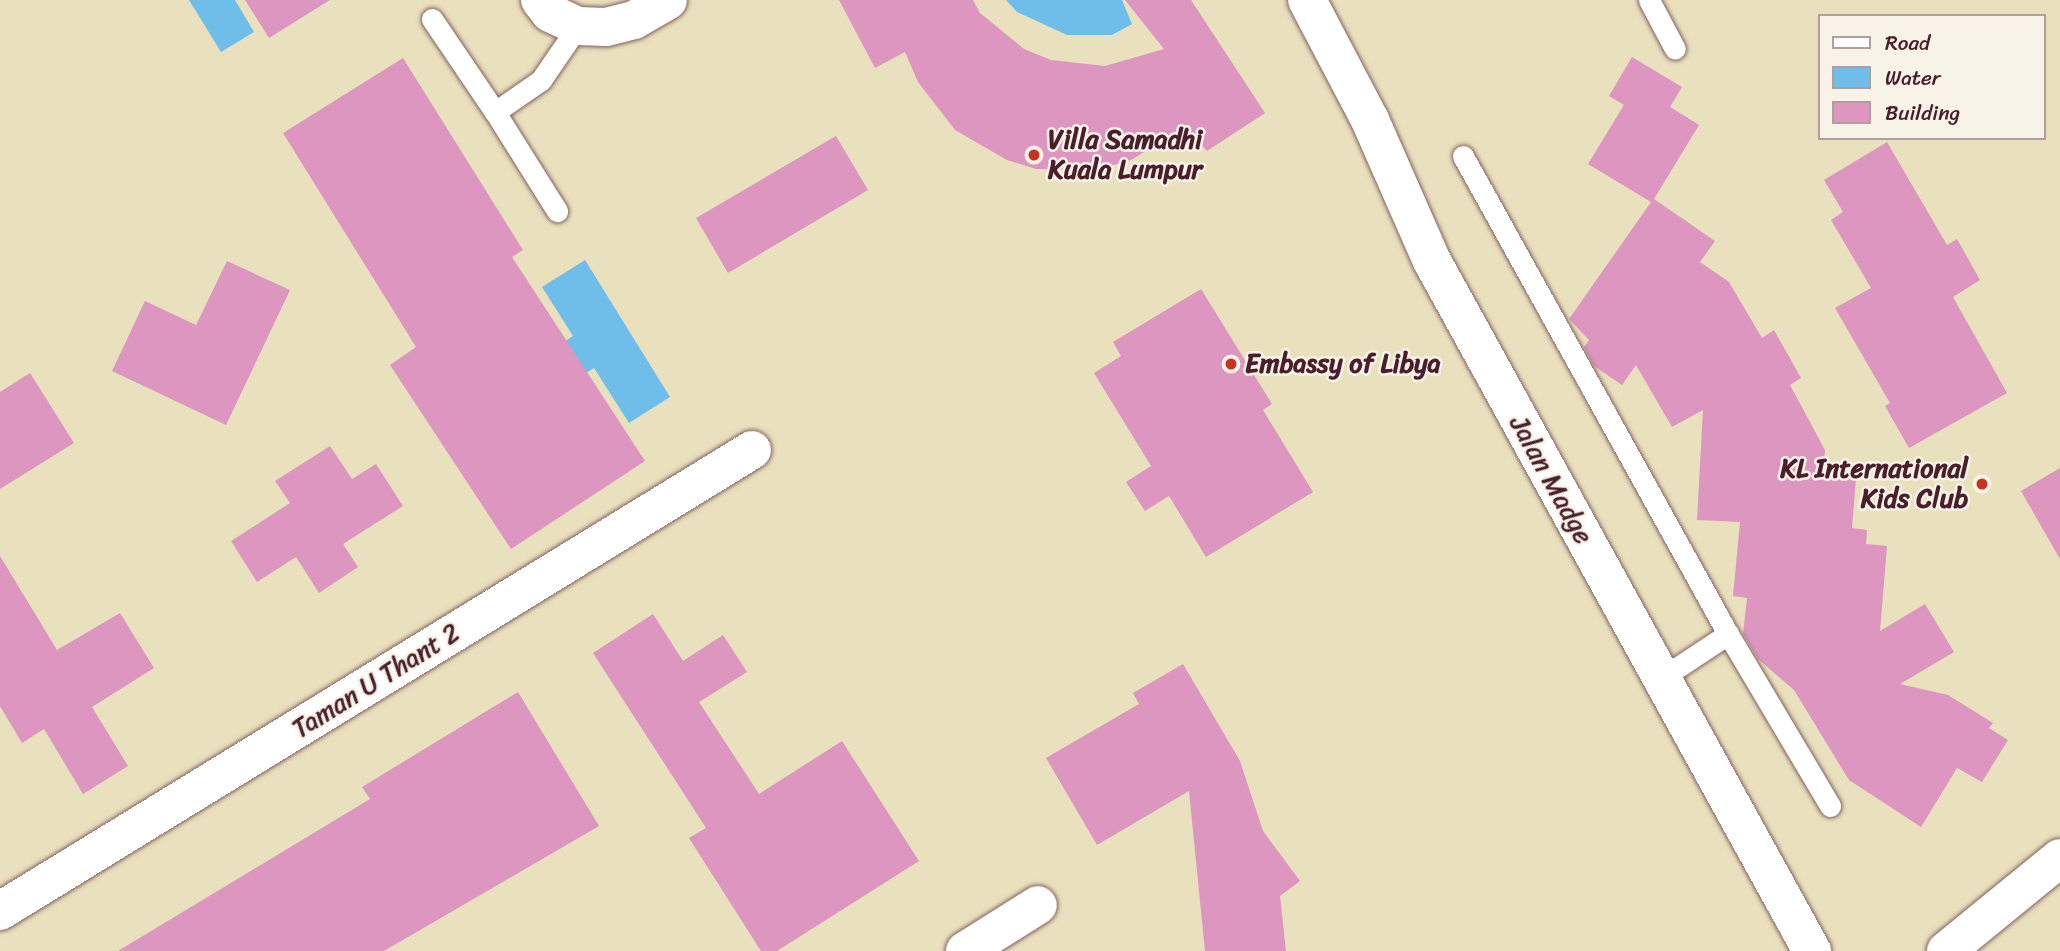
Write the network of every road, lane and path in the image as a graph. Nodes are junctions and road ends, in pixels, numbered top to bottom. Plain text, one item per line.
1 (540, 0) edge
2 (668, 0) edge
3 (1307, 0) edge
4 (1649, 0) edge
5 (432, 19) dead end
6 (578, 26) junction
7 (1675, 49) dead end
8 (495, 112) junction
9 (1463, 156) dead end
10 (557, 211) dead end
11 (752, 450) dead end
12 (1728, 634) junction
13 (1660, 679) junction
14 (1829, 806) dead end
15 (2060, 858) edge
16 (1038, 905) dead end
17 (0, 911) edge
18 (965, 951) edge
19 (1812, 951) edge
20 (1946, 951) edge

1 - 6 street
2 - 6 street
3 - 13 street, Jalan Madge
4 - 7 lane
5 - 8 lane
6 - 8 lane
8 - 10 lane
9 - 12 lane
11 - 17 street, Taman U Thant 2
12 - 13 lane
12 - 14 lane
13 - 19 street, Jalan Madge
15 - 20 street
16 - 18 street

